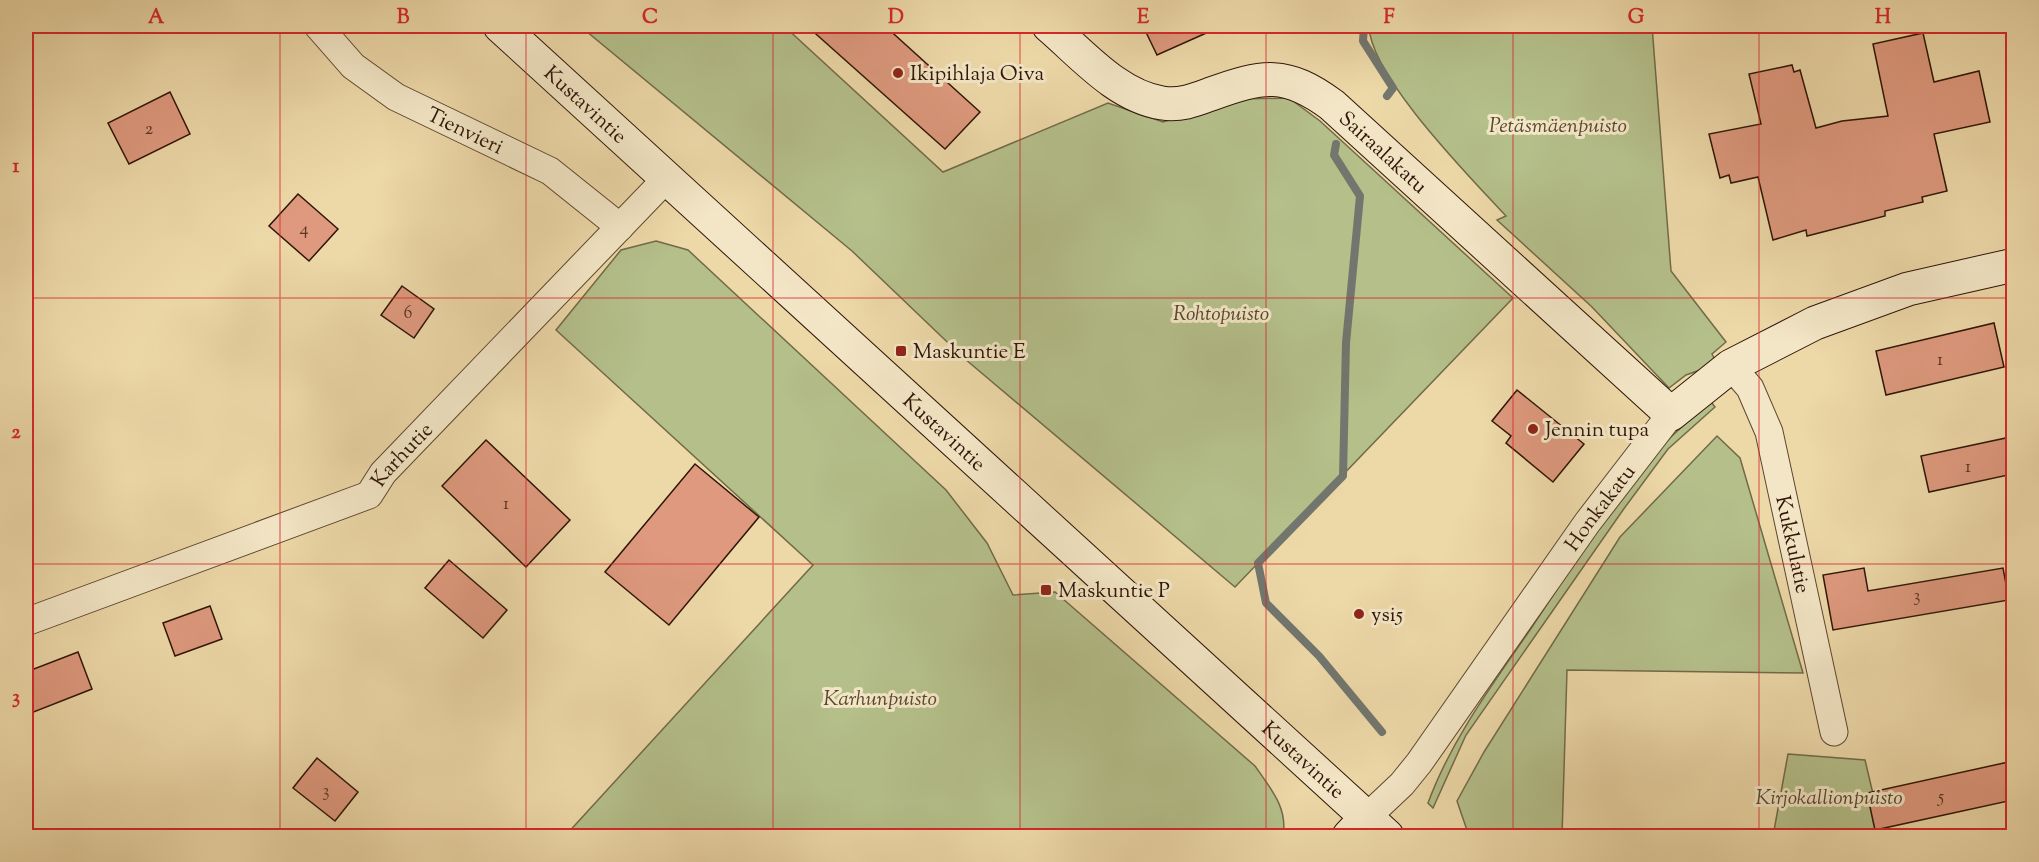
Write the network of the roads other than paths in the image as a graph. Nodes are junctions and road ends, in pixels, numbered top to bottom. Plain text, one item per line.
1 (318, 26) edge
2 (500, 26) edge
3 (1049, 26) edge
4 (666, 179) junction
5 (620, 227) junction
6 (2013, 265) edge
7 (1731, 366) junction
8 (1671, 414) junction
9 (26, 622) edge
10 (1834, 732) dead end
11 (1368, 830) edge

1 - 5 street, Tienvieri
2 - 4 main road, Kustavintie
3 - 8 main road, Sairaalakatu
4 - 5 street, Karhutie
4 - 11 main road, Kustavintie
5 - 9 street, Karhutie
6 - 7 main road, Honkakatu
7 - 8 main road, Honkakatu
7 - 10 street, Kukkulatie
8 - 11 street, Honkakatu

